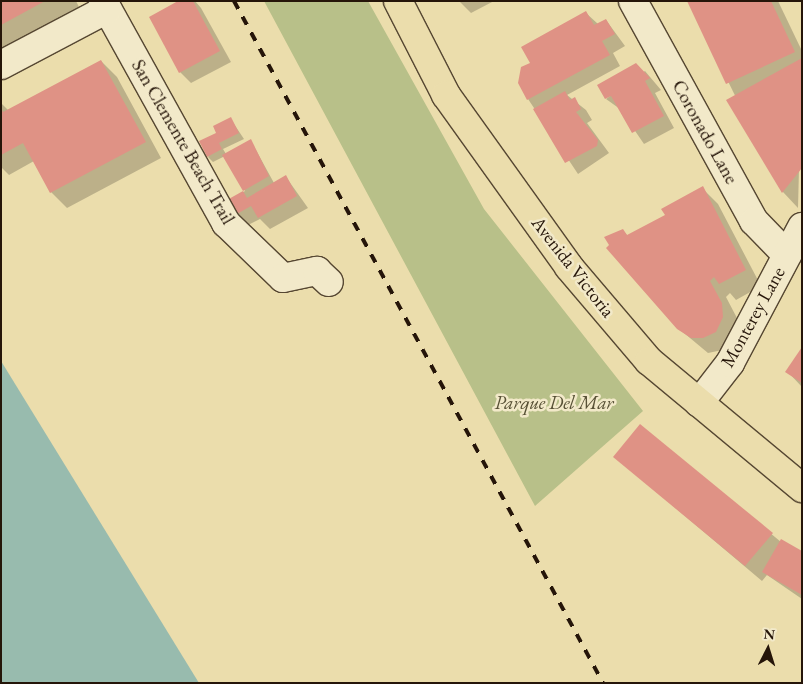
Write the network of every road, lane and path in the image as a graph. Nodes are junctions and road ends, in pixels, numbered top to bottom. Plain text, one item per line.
1 (398, 1) edge
2 (633, 1) edge
3 (105, 5) edge
4 (1, 65) edge
5 (802, 227) edge
6 (787, 255) junction
7 (329, 282) dead end
8 (699, 403) junction
9 (802, 488) edge

1 - 8 main road, Avenida Victoria
2 - 6 street, Coronado Lane
3 - 4 street
3 - 7 street, San Clemente Beach Trail
5 - 6 street, Monterey Lane
6 - 8 street, Monterey Lane
8 - 9 main road, Avenida Victoria

